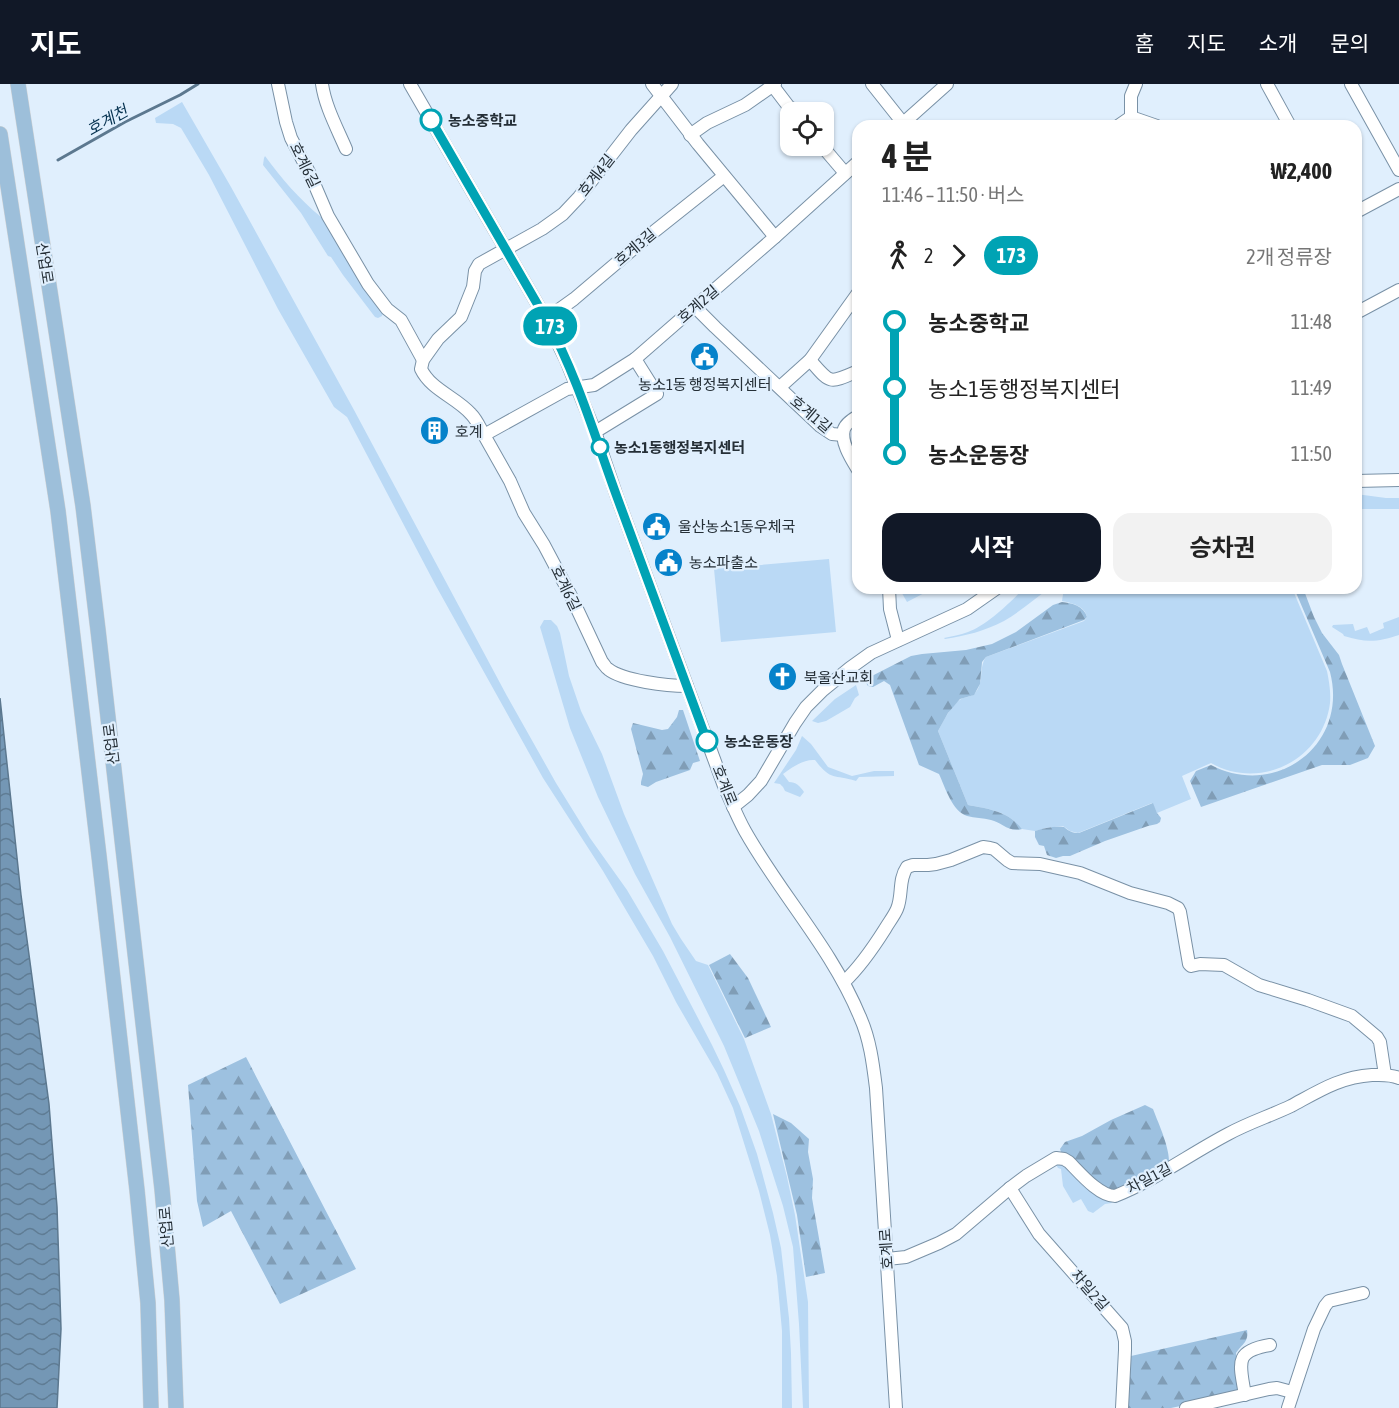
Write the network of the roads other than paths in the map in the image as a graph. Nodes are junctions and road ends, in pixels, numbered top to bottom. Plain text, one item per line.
1 (18, 84) edge
2 (278, 84) edge
3 (322, 84) edge
4 (410, 84) edge
5 (652, 84) edge
6 (672, 84) edge
7 (872, 84) edge
8 (947, 84) edge
9 (1136, 84) edge
10 (1267, 84) edge
11 (1351, 84) edge
12 (774, 85) edge
13 (660, 97) junction
14 (786, 102) edge
15 (1131, 117) junction
16 (899, 120) edge
17 (906, 120) edge
18 (1127, 120) edge
19 (1140, 120) edge
20 (1287, 120) edge
21 (0, 134) edge
22 (690, 135) junction
23 (346, 149) dead end
24 (834, 154) edge
25 (852, 166) edge
26 (852, 169) edge
27 (1399, 170) edge
28 (724, 176) junction
29 (1399, 189) edge
30 (1362, 209) edge
31 (776, 237) junction
32 (506, 250) junction
33 (1399, 290) edge
34 (852, 301) edge
35 (695, 307) junction
36 (1362, 310) edge
37 (546, 319) junction
38 (635, 359) junction
39 (423, 360) junction
40 (810, 360) junction
41 (852, 374) edge
42 (577, 387) junction
43 (780, 387) junction
44 (852, 420) edge
45 (595, 432) junction
46 (484, 435) junction
47 (843, 435) junction
48 (852, 459) edge
49 (1399, 480) edge
50 (1362, 482) edge
51 (889, 594) edge
52 (988, 594) edge
53 (898, 640) junction
54 (687, 686) junction
55 (733, 807) junction
56 (844, 982) junction
57 (1386, 1075) junction
58 (1399, 1078) edge
59 (1010, 1188) junction
60 (887, 1259) junction
61 (1363, 1293) dead end
62 (1270, 1345) dead end
63 (1292, 1392) junction
64 (1245, 1395) junction
65 (151, 1408) edge
66 (176, 1408) edge
67 (896, 1408) edge
68 (1122, 1408) edge
69 (1186, 1408) edge
70 (1288, 1408) edge

1 - 66 main road, 산업로
2 - 39 street, 호계6길
3 - 23 street
4 - 32 street, 호계로
5 - 13 street
6 - 13 street, 호계4길
7 - 16 street
8 - 17 street
9 - 15 street
10 - 20 street
11 - 27 street
12 - 14 street
12 - 22 street
13 - 22 street
13 - 32 street, 호계4길
15 - 18 street
15 - 19 street
21 - 65 main road, 산업로
22 - 28 street
24 - 25 street, 호계2길
26 - 31 street, 호계2길
28 - 31 street
28 - 37 street, 호계3길
29 - 30 street
31 - 35 street, 호계2길
32 - 37 street, 호계로
32 - 39 street
33 - 36 street
34 - 40 street, 호계1길
35 - 38 street, 호계2길
35 - 43 street, 호계1길
37 - 42 street, 호계로
38 - 42 street, 호계2길
38 - 45 street
39 - 46 street, 호계6길
40 - 41 street
40 - 43 street, 호계1길
42 - 45 street, 호계로
42 - 46 street
43 - 47 street, 호계1길
44 - 47 street
45 - 54 street, 호계로
46 - 54 street, 호계6길
47 - 48 street
49 - 50 street
51 - 53 street
52 - 53 street
53 - 55 street
54 - 55 street, 호계로
55 - 56 street, 호계로
56 - 57 street
56 - 60 street, 호계로
57 - 58 street, 차일1길
57 - 59 street, 차일1길
59 - 60 street, 차일1길
59 - 68 street, 차일2길
60 - 67 street, 호계로
61 - 63 street
62 - 64 street
63 - 64 street
63 - 70 street
64 - 69 street

